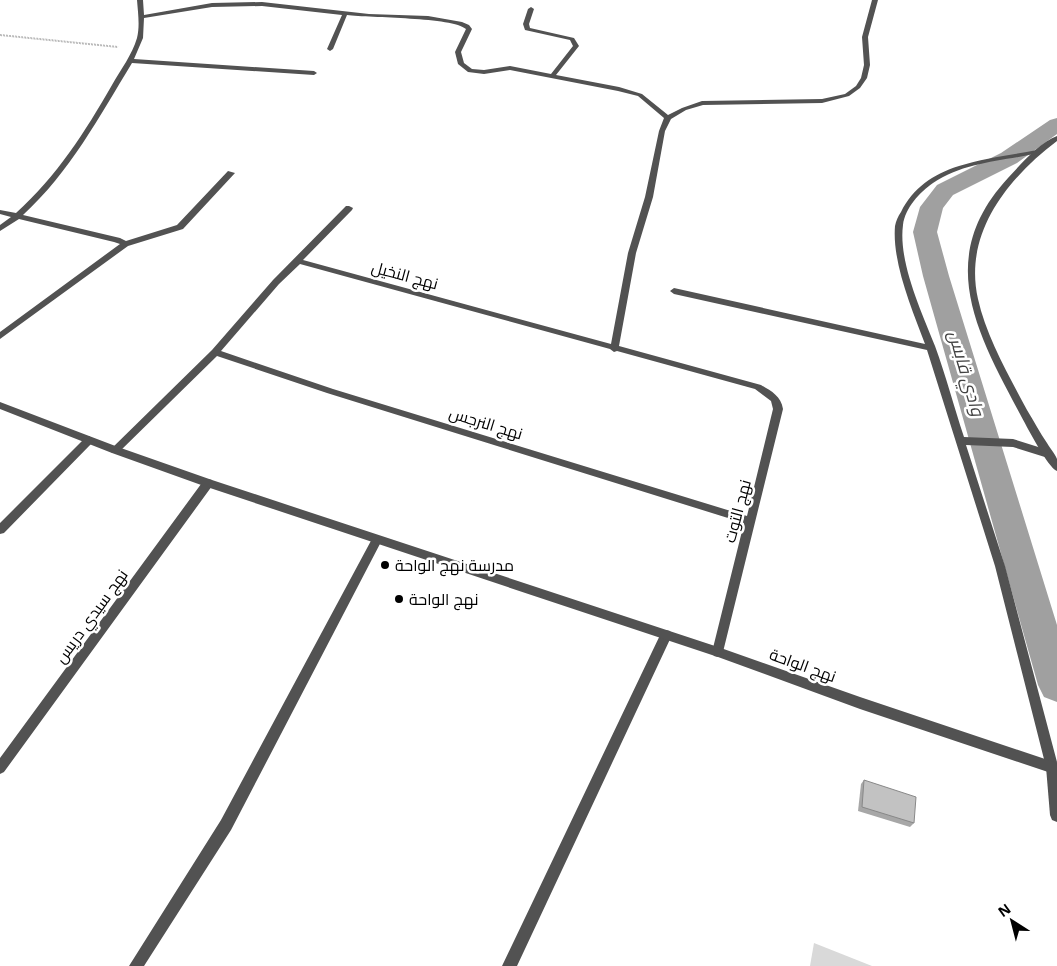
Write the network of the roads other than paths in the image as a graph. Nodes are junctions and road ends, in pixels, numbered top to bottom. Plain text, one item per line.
1 (140, 0) edge
2 (875, 0) edge
3 (531, 9) dead end
4 (345, 13) junction
5 (141, 17) junction
6 (330, 48) dead end
7 (129, 61) junction
8 (314, 73) dead end
9 (553, 75) junction
10 (668, 118) junction
11 (1057, 138) edge
12 (1037, 152) junction
13 (231, 172) dead end
14 (349, 208) dead end
15 (0, 212) edge
16 (19, 217) junction
17 (0, 230) edge
18 (125, 244) junction
19 (298, 261) junction
20 (674, 291) dead end
21 (0, 336) edge
22 (932, 348) junction
23 (614, 349) junction
24 (215, 352) junction
25 (758, 387) joint
26 (0, 404) edge
27 (89, 440) junction
28 (961, 441) junction
29 (115, 450) junction
30 (1048, 454) junction
31 (1057, 467) edge
32 (208, 483) junction
33 (750, 520) junction
34 (0, 530) edge
35 (377, 540) junction
36 (666, 635) junction
37 (718, 652) junction
38 (0, 768) edge
39 (1054, 768) edge
40 (1057, 815) edge
41 (136, 966) edge
42 (509, 966) edge

1 - 5 street
2 - 10 street
3 - 9 street
4 - 5 street
4 - 6 street
4 - 9 street
5 - 7 street
7 - 8 street
7 - 16 street
9 - 10 street
10 - 23 street
11 - 12 street
12 - 22 street
12 - 30 street
13 - 18 street
14 - 19 street
15 - 16 street
16 - 17 street
16 - 18 street
18 - 21 street
19 - 23 street, نهج النخيل
19 - 24 street
20 - 22 street
22 - 28 street
23 - 25 street, نهج النخيل
24 - 29 street
24 - 33 street, نهج النرجس
25 - 33 street, نهج التوت
26 - 27 street, نهج الواحة
27 - 29 street, نهج الواحة
27 - 34 street
28 - 30 street
28 - 39 street
29 - 32 street, نهج الواحة
30 - 31 street
32 - 35 street, نهج الواحة
32 - 38 street, نهج سيدي دريس
33 - 37 street, نهج التوت
35 - 36 street, نهج الواحة
35 - 41 street
36 - 37 street, نهج الواحة
36 - 42 street
37 - 39 street, نهج الواحة
39 - 40 street

